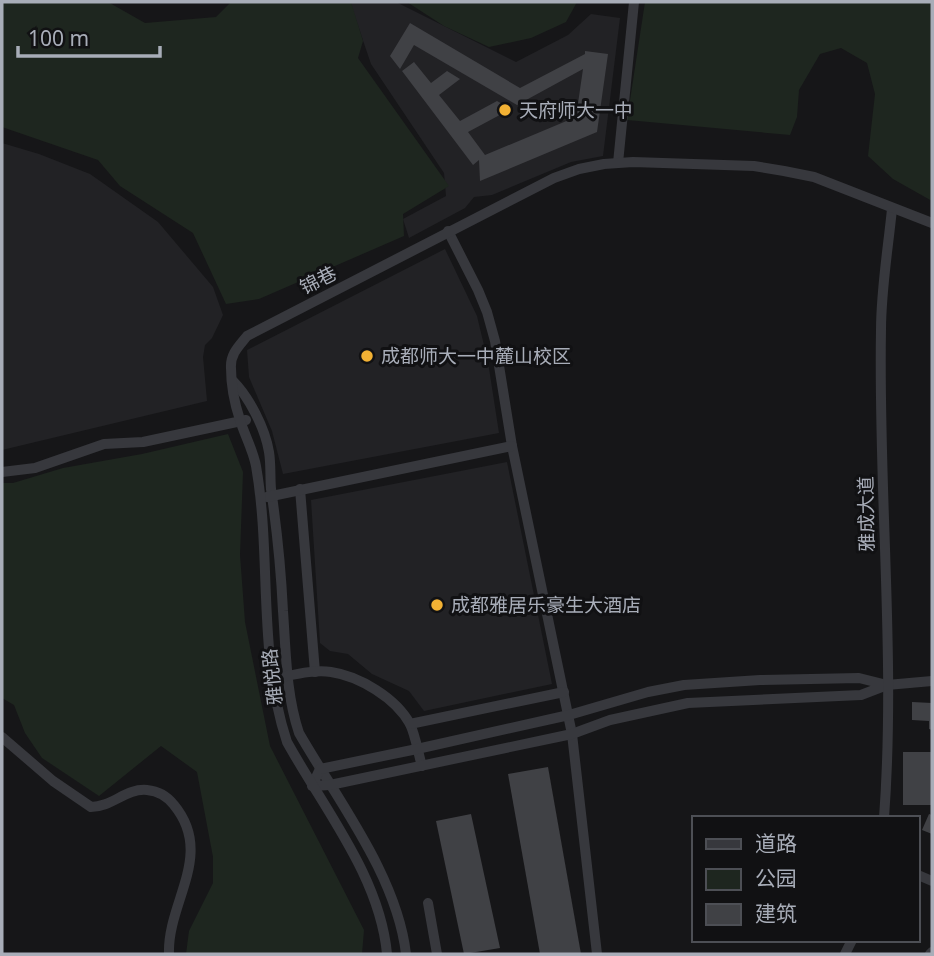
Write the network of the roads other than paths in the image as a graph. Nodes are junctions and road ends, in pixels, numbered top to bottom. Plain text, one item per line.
1 (634, 2) edge
2 (618, 163) junction
3 (892, 209) junction
4 (932, 223) edge
5 (448, 231) junction
6 (232, 380) junction
7 (240, 420) junction
8 (257, 420) junction
9 (512, 446) junction
10 (2, 472) edge
11 (300, 489) junction
12 (272, 495) junction
13 (260, 499) junction
14 (315, 672) junction
15 (288, 677) junction
16 (272, 679) junction
17 (932, 681) edge
18 (887, 685) junction
19 (564, 692) junction
20 (569, 715) junction
21 (410, 724) junction
22 (572, 734) junction
23 (2, 737) edge
24 (417, 750) junction
25 (422, 766) junction
26 (320, 769) junction
27 (330, 785) junction
28 (312, 786) junction
29 (884, 816) edge
30 (428, 902) dead end
31 (169, 954) edge
32 (387, 954) edge
33 (406, 954) edge
34 (437, 954) edge
35 (597, 954) edge

1 - 2 street
2 - 3 street, 锦巷
2 - 5 street, 锦巷
3 - 4 street, 锦巷
3 - 18 street, 雅成大道
5 - 6 street, 锦巷
5 - 9 street
6 - 7 street
6 - 8 street, 雅悦路
7 - 8 street
7 - 10 street
7 - 13 street
8 - 12 street, 雅悦路
9 - 11 street
9 - 19 street
11 - 12 street
11 - 14 street
12 - 13 street
12 - 15 street, 雅悦路
13 - 16 street
14 - 15 street
14 - 21 street
15 - 16 street
15 - 26 street, 雅悦路
16 - 28 street
17 - 18 street
18 - 20 street
18 - 22 street
18 - 29 street, 雅成大道
19 - 20 street
19 - 21 street
20 - 22 street
20 - 24 street
21 - 24 street
22 - 25 street
22 - 35 street
23 - 31 street
24 - 25 street
24 - 26 street
25 - 27 street
26 - 27 street, 雅悦路
26 - 28 street
27 - 28 street
27 - 33 street, 雅悦路
28 - 32 street
30 - 34 street

